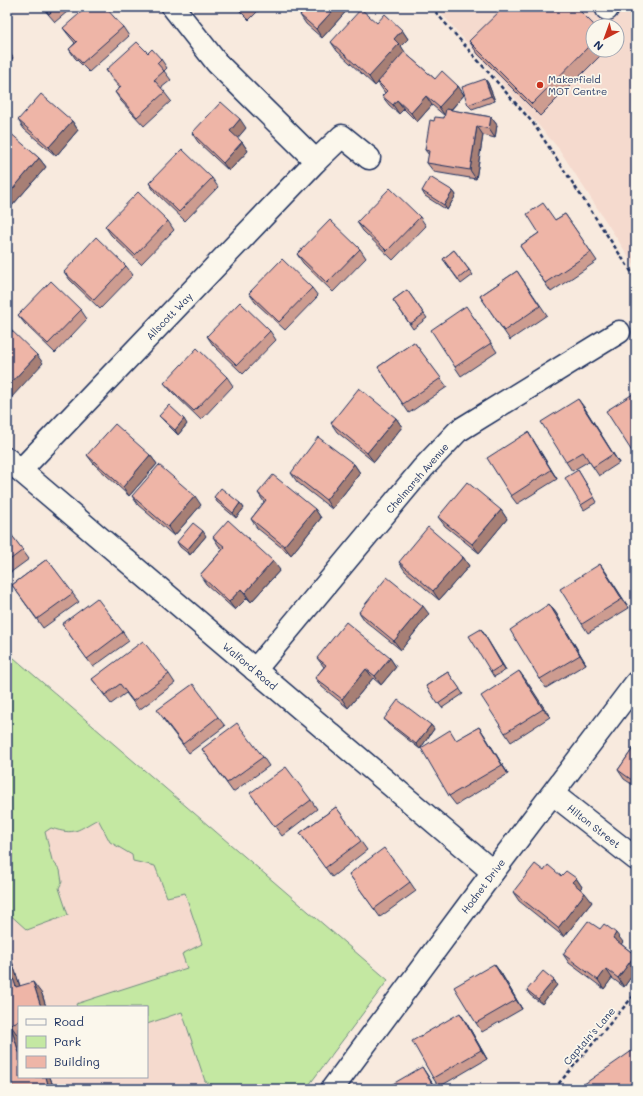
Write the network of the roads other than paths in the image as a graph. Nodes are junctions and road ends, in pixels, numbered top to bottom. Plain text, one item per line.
1 (173, 7) edge
2 (369, 158) dead end
3 (316, 161) junction
4 (619, 332) dead end
5 (14, 465) edge
6 (255, 670) junction
7 (636, 684) edge
8 (553, 794) junction
9 (636, 858) edge
10 (493, 872) junction
11 (332, 1089) edge

1 - 3 street
2 - 3 street, Allscott Way
3 - 5 street, Allscott Way
4 - 6 street, Chelmarsh Avenue
5 - 6 street, Walford Road
6 - 10 street, Walford Road
7 - 8 street, Hodnet Drive
8 - 9 street, Hilton Street
8 - 10 street, Hodnet Drive
10 - 11 street, Hodnet Drive

